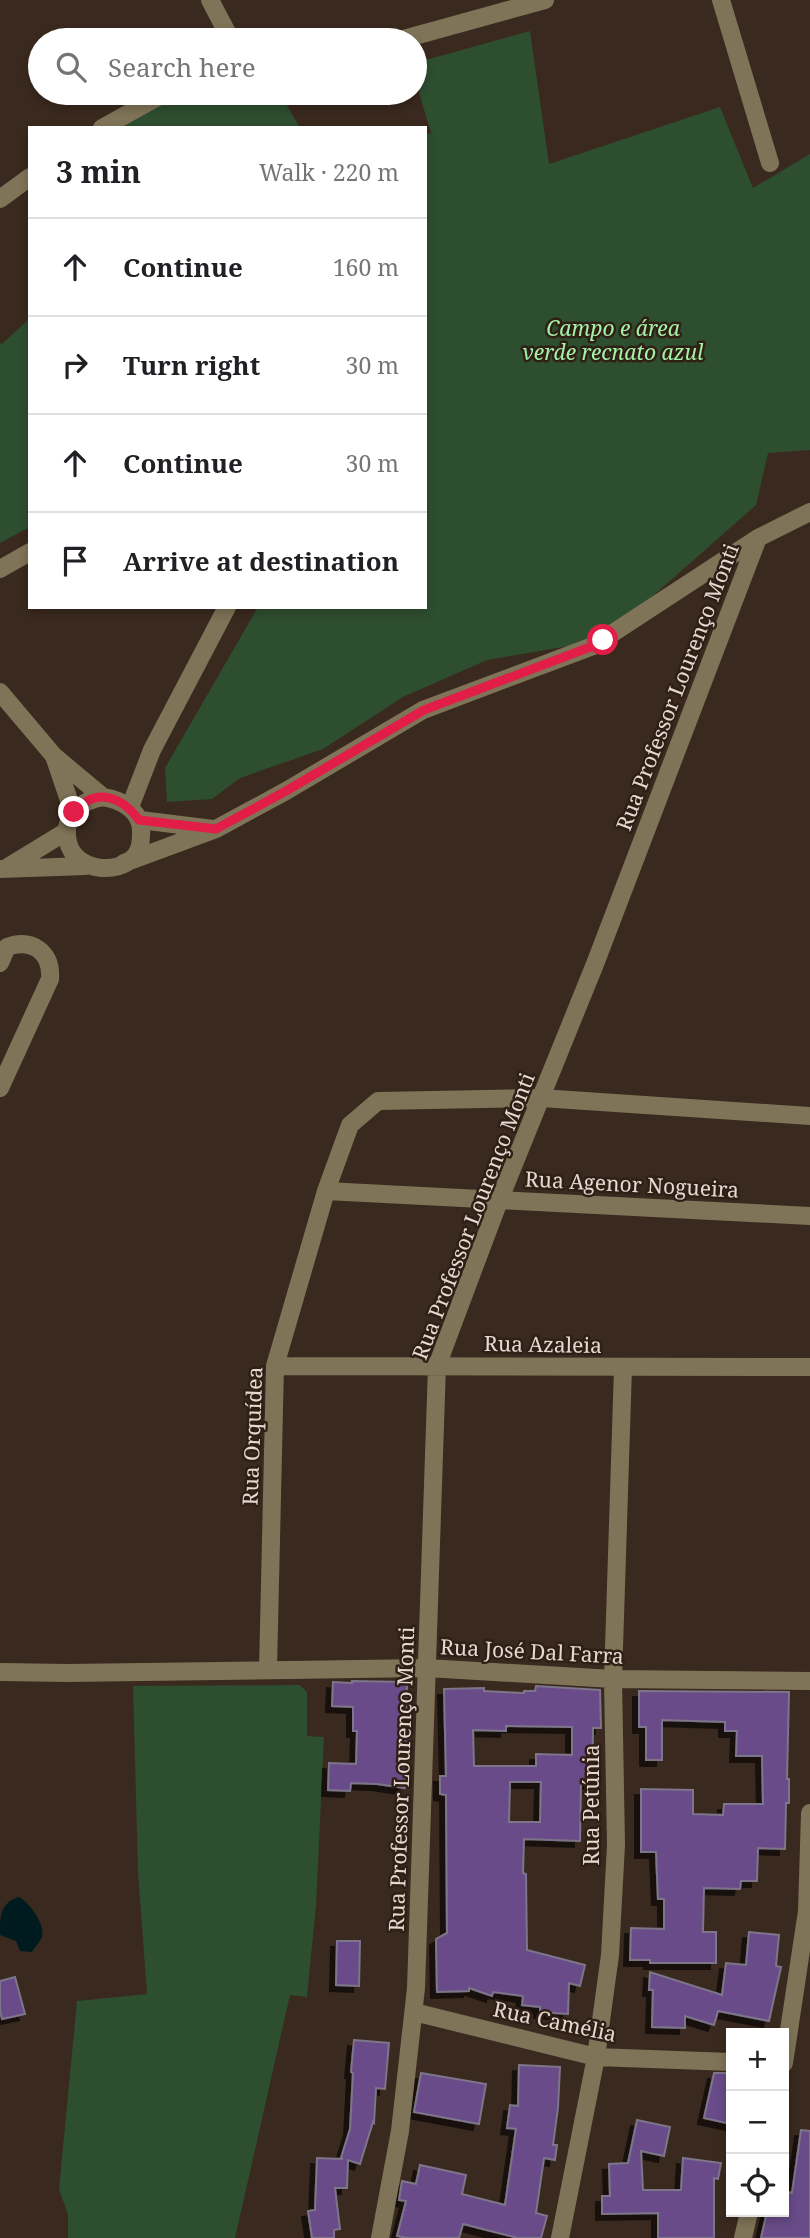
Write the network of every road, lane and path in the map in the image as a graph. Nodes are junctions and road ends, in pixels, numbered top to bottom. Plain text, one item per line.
1 (210, 0) edge
2 (471, 0) edge
3 (545, 0) edge
4 (721, 0) edge
5 (477, 18) junction
6 (225, 28) edge
7 (427, 32) edge
8 (143, 105) edge
9 (106, 126) edge
10 (770, 163) dead end
11 (28, 178) edge
12 (0, 199) edge
13 (810, 512) edge
14 (758, 538) junction
15 (28, 553) edge
16 (0, 569) edge
17 (226, 609) edge
18 (0, 691) edge
19 (54, 756) junction
20 (103, 797) junction
21 (74, 812) junction
22 (135, 814) junction
23 (216, 829) junction
24 (67, 831) junction
25 (124, 863) junction
26 (86, 866) junction
27 (2, 869) edge
28 (2, 949) edge
29 (0, 1088) edge
30 (541, 1098) junction
31 (810, 1116) edge
32 (326, 1191) junction
33 (499, 1200) junction
34 (810, 1216) edge
35 (275, 1366) junction
36 (437, 1366) junction
37 (810, 1367) edge
38 (623, 1368) junction
39 (427, 1668) junction
40 (268, 1670) junction
41 (0, 1672) edge
42 (613, 1679) junction
43 (810, 1681) edge
44 (810, 1813) edge
45 (414, 2012) junction
46 (789, 2030) edge
47 (596, 2057) junction
48 (726, 2062) edge
49 (748, 2217) edge
50 (380, 2238) edge
51 (560, 2238) edge
52 (743, 2238) edge

1 - 6 street
2 - 5 street
3 - 5 street
4 - 10 street
5 - 7 street
8 - 9 street
11 - 12 street
13 - 14 street
14 - 23 street
14 - 30 street, Rua Professor Lourenço Monti
15 - 16 street
17 - 22 street
18 - 19 street
19 - 20 street
19 - 21 street
20 - 21 street
20 - 22 street
21 - 24 street
22 - 23 street
22 - 25 street
23 - 25 street
24 - 26 street
24 - 27 street
25 - 26 street
26 - 27 street
28 - 29 street
30 - 31 street
30 - 32 street, Rua Orquídea
30 - 33 street, Rua Professor Lourenço Monti
32 - 33 street, Rua Agenor Nogueira
32 - 35 street, Rua Orquídea
33 - 34 street, Rua Agenor Nogueira
33 - 36 street, Rua Professor Lourenço Monti
35 - 36 street, Rua Azaleia
35 - 40 street, Rua Orquídea
36 - 38 street, Rua Azaleia
36 - 39 street, Rua Professor Lourenço Monti
37 - 38 street, Rua Azaleia
38 - 42 street, Rua Petúnia
39 - 40 street, Rua José Dal Farra
39 - 42 street, Rua José Dal Farra
39 - 45 street, Rua Professor Lourenço Monti
40 - 41 street, Rua José Dal Farra
42 - 43 street, Rua José Dal Farra
42 - 47 street, Rua Petúnia
44 - 46 street
45 - 47 street, Rua Camélia
45 - 50 street, Rua Professor Lourenço Monti
47 - 48 street, Rua Camélia
47 - 51 street, Rua Petúnia
49 - 52 street

